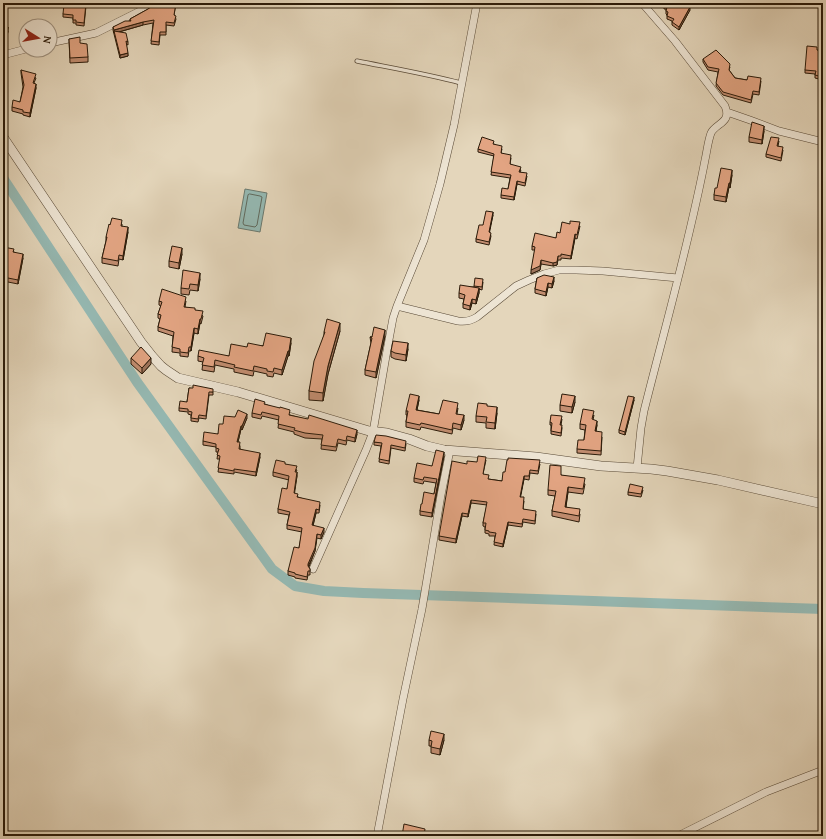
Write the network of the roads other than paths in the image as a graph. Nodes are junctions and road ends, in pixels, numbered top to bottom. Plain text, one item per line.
1 (152, 3) edge
2 (477, 3) edge
3 (642, 3) edge
4 (58, 41) edge
5 (18, 51) edge
6 (3, 55) edge
7 (357, 61) dead end
8 (461, 83) junction
9 (727, 112) junction
10 (3, 137) edge
11 (823, 142) edge
12 (678, 278) junction
13 (397, 306) junction
14 (373, 432) junction
15 (450, 450) junction
16 (637, 468) junction
17 (823, 504) edge
18 (313, 569) dead end
19 (823, 770) edge
20 (377, 836) edge
21 (678, 836) edge

1 - 4 street
2 - 8 street
3 - 9 street
5 - 6 street
7 - 8 lane
8 - 13 street
9 - 11 street
9 - 12 street
10 - 14 street
12 - 13 street
12 - 16 street
13 - 14 street
14 - 15 street
14 - 18 street
15 - 16 street
15 - 20 street
16 - 17 street
19 - 21 street

